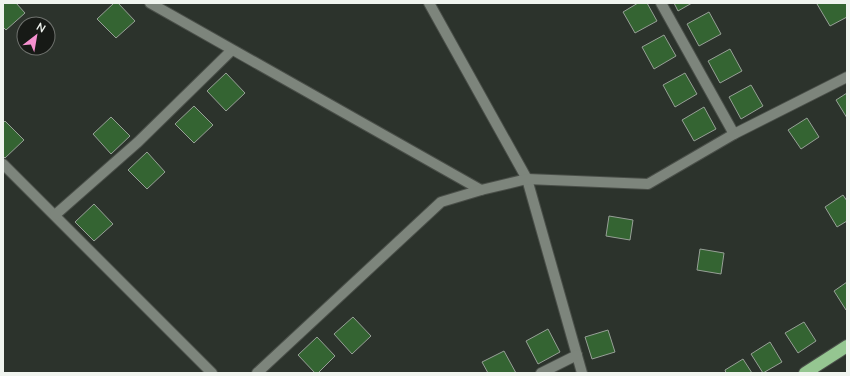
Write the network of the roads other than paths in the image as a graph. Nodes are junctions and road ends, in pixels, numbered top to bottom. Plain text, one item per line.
1 (150, 3) edge
2 (429, 3) edge
3 (661, 3) edge
4 (232, 50) junction
5 (847, 77) edge
6 (734, 134) junction
7 (3, 164) edge
8 (527, 179) junction
9 (481, 190) junction
10 (55, 214) junction
11 (847, 346) edge
12 (577, 355) junction
13 (212, 373) edge
14 (257, 373) edge
15 (541, 373) edge
16 (582, 373) edge
17 (805, 373) edge

1 - 4 street
2 - 8 street
3 - 6 street
4 - 9 street
4 - 10 street
5 - 6 street
6 - 8 street
7 - 10 street
8 - 9 street
8 - 12 street
9 - 14 street
10 - 13 street
11 - 17 highway
12 - 15 street
12 - 16 street

